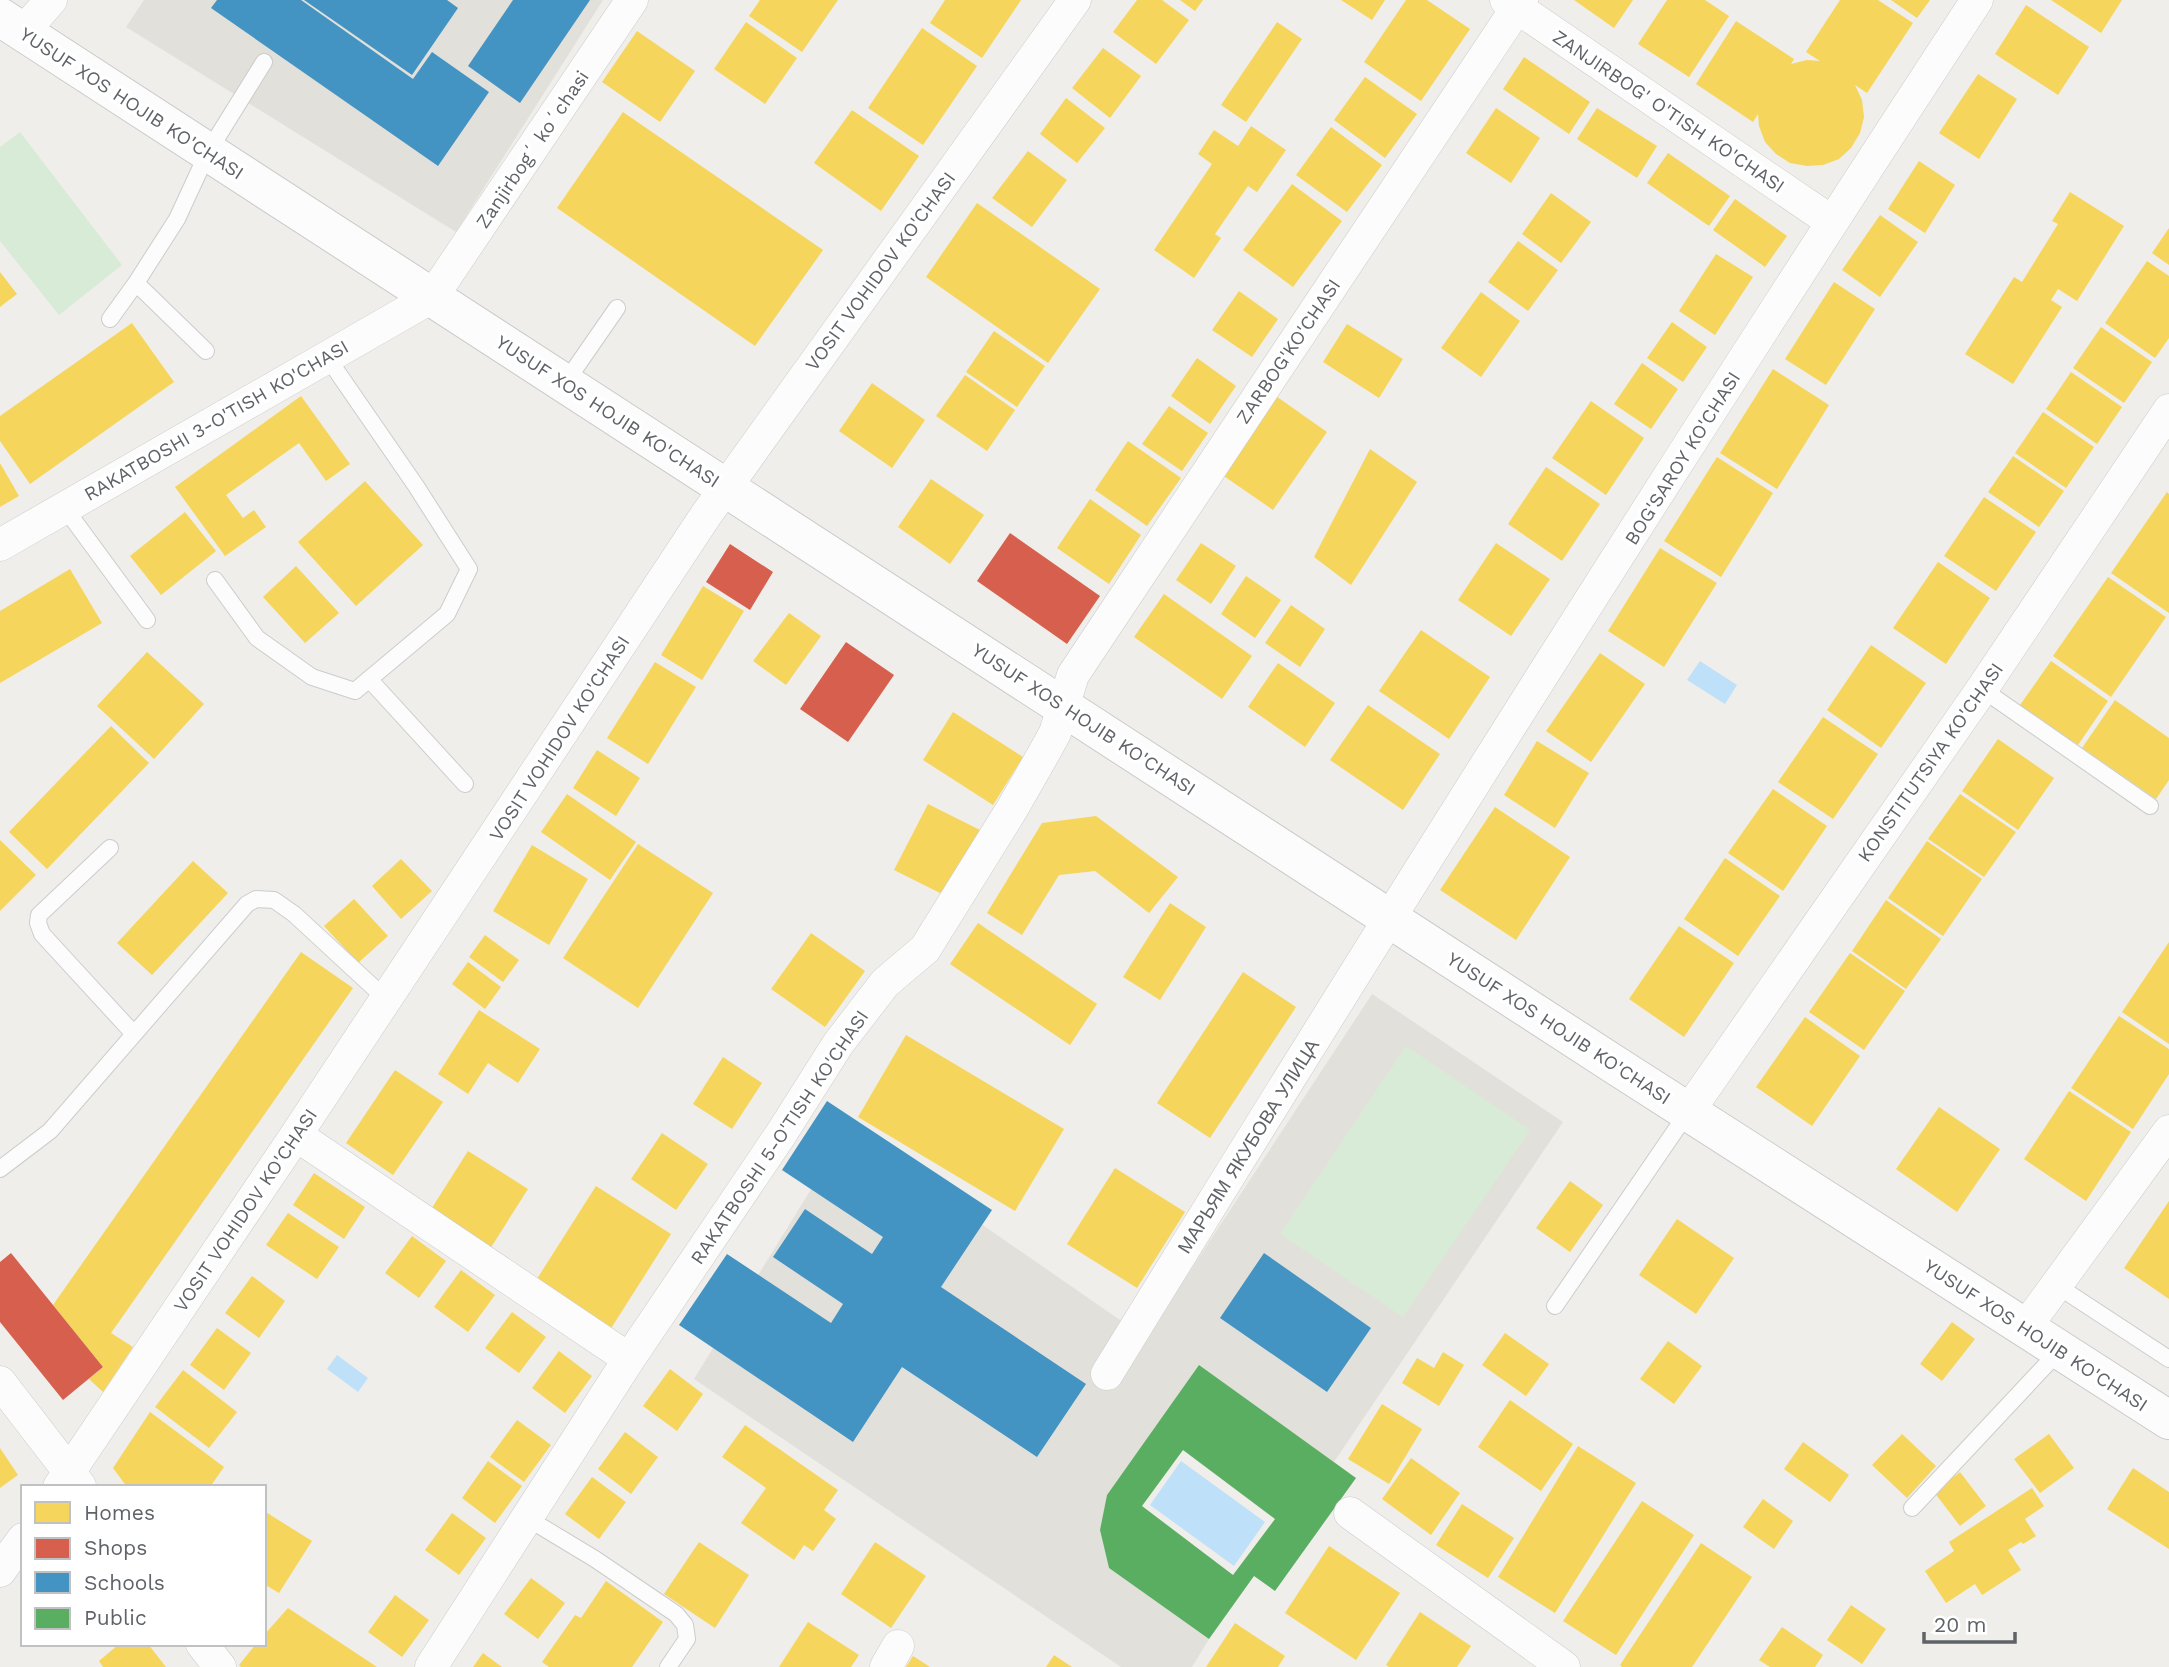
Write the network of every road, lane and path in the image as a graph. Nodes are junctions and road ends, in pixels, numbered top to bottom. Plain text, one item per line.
1 (51, 0) edge
2 (632, 0) edge
3 (1074, 0) edge
4 (1977, 0) edge
5 (1515, 2) edge
6 (11, 24) edge
7 (264, 62) dead end
8 (208, 152) junction
9 (1832, 222) junction
10 (136, 283) junction
11 (432, 297) junction
12 (617, 308) dead end
13 (110, 319) dead end
14 (206, 351) dead end
15 (327, 357) junction
16 (565, 383) junction
17 (2169, 410) edge
18 (725, 486) junction
19 (64, 507) junction
20 (0, 545) edge
21 (215, 580) dead end
22 (147, 620) dead end
23 (369, 679) junction
24 (1982, 689) junction
25 (1063, 706) junction
26 (465, 784) dead end
27 (2150, 806) dead end
28 (110, 849) dead end
29 (1390, 918) junction
30 (386, 999) junction
31 (133, 1034) junction
32 (1688, 1112) junction
33 (2169, 1131) edge
34 (296, 1135) junction
35 (0, 1170) edge
36 (2056, 1285) junction
37 (1555, 1306) dead end
38 (2025, 1328) junction
39 (2060, 1350) junction
40 (629, 1359) junction
41 (2169, 1359) edge
42 (1107, 1374) dead end
43 (0, 1382) edge
44 (2169, 1420) edge
45 (69, 1482) edge
46 (1912, 1508) dead end
47 (1350, 1513) dead end
48 (527, 1518) junction
49 (21, 1542) edge
50 (0, 1571) edge
51 (203, 1646) edge
52 (219, 1667) edge
53 (431, 1667) edge
54 (668, 1667) edge
55 (1564, 1667) edge

1 - 6 street
2 - 11 street, Zanjirbogʻ koʻchasi
3 - 18 street, VOSIT VOHIDOV KO'CHASI
4 - 9 street, BOG'SAROY KO'CHASI
5 - 9 street, ZANJIRBOG' O'TISH KO'CHASI
5 - 25 street, ZARBOG'KO'CHASI
6 - 8 main road, YUSUF XOS HOJIB KO'CHASI
7 - 8 lane
8 - 10 lane
8 - 11 main road, YUSUF XOS HOJIB KO'CHASI
9 - 29 street, BOG'SAROY KO'CHASI
10 - 13 lane
10 - 14 lane
11 - 15 street, RAKATBOSHI 3-O'TISH KO'CHASI
11 - 16 main road, YUSUF XOS HOJIB KO'CHASI
12 - 16 lane
15 - 19 street, RAKATBOSHI 3-O'TISH KO'CHASI
15 - 23 lane
16 - 18 main road, YUSUF XOS HOJIB KO'CHASI
17 - 24 street, KONSTITUTSIYA KO'CHASI
18 - 25 main road, YUSUF XOS HOJIB KO'CHASI
18 - 30 street, VOSIT VOHIDOV KO'CHASI
19 - 20 street, RAKATBOSHI 3-O'TISH KO'CHASI
19 - 22 lane
21 - 23 lane
23 - 26 lane
24 - 27 lane
24 - 32 street, KONSTITUTSIYA KO'CHASI
25 - 29 main road, YUSUF XOS HOJIB KO'CHASI
25 - 40 street, RAKATBOSHI 5-O'TISH KO'CHASI
28 - 31 lane
29 - 32 main road, YUSUF XOS HOJIB KO'CHASI
29 - 42 street, МАРЬЯМ ЯКУБОВА УЛИЦА
30 - 31 lane
30 - 34 street, VOSIT VOHIDOV KO'CHASI
31 - 35 lane
32 - 37 lane
32 - 38 main road, YUSUF XOS HOJIB KO'CHASI
33 - 36 street
34 - 40 street
34 - 45 street, VOSIT VOHIDOV KO'CHASI
36 - 38 street
36 - 41 lane
38 - 39 main road, YUSUF XOS HOJIB KO'CHASI
39 - 44 main road, YUSUF XOS HOJIB KO'CHASI
39 - 46 lane
40 - 48 street, RAKATBOSHI 5-O'TISH KO'CHASI
43 - 45 street
47 - 55 street
48 - 53 street, RAKATBOSHI 5-O'TISH KO'CHASI
48 - 54 lane
49 - 50 street
51 - 52 street

